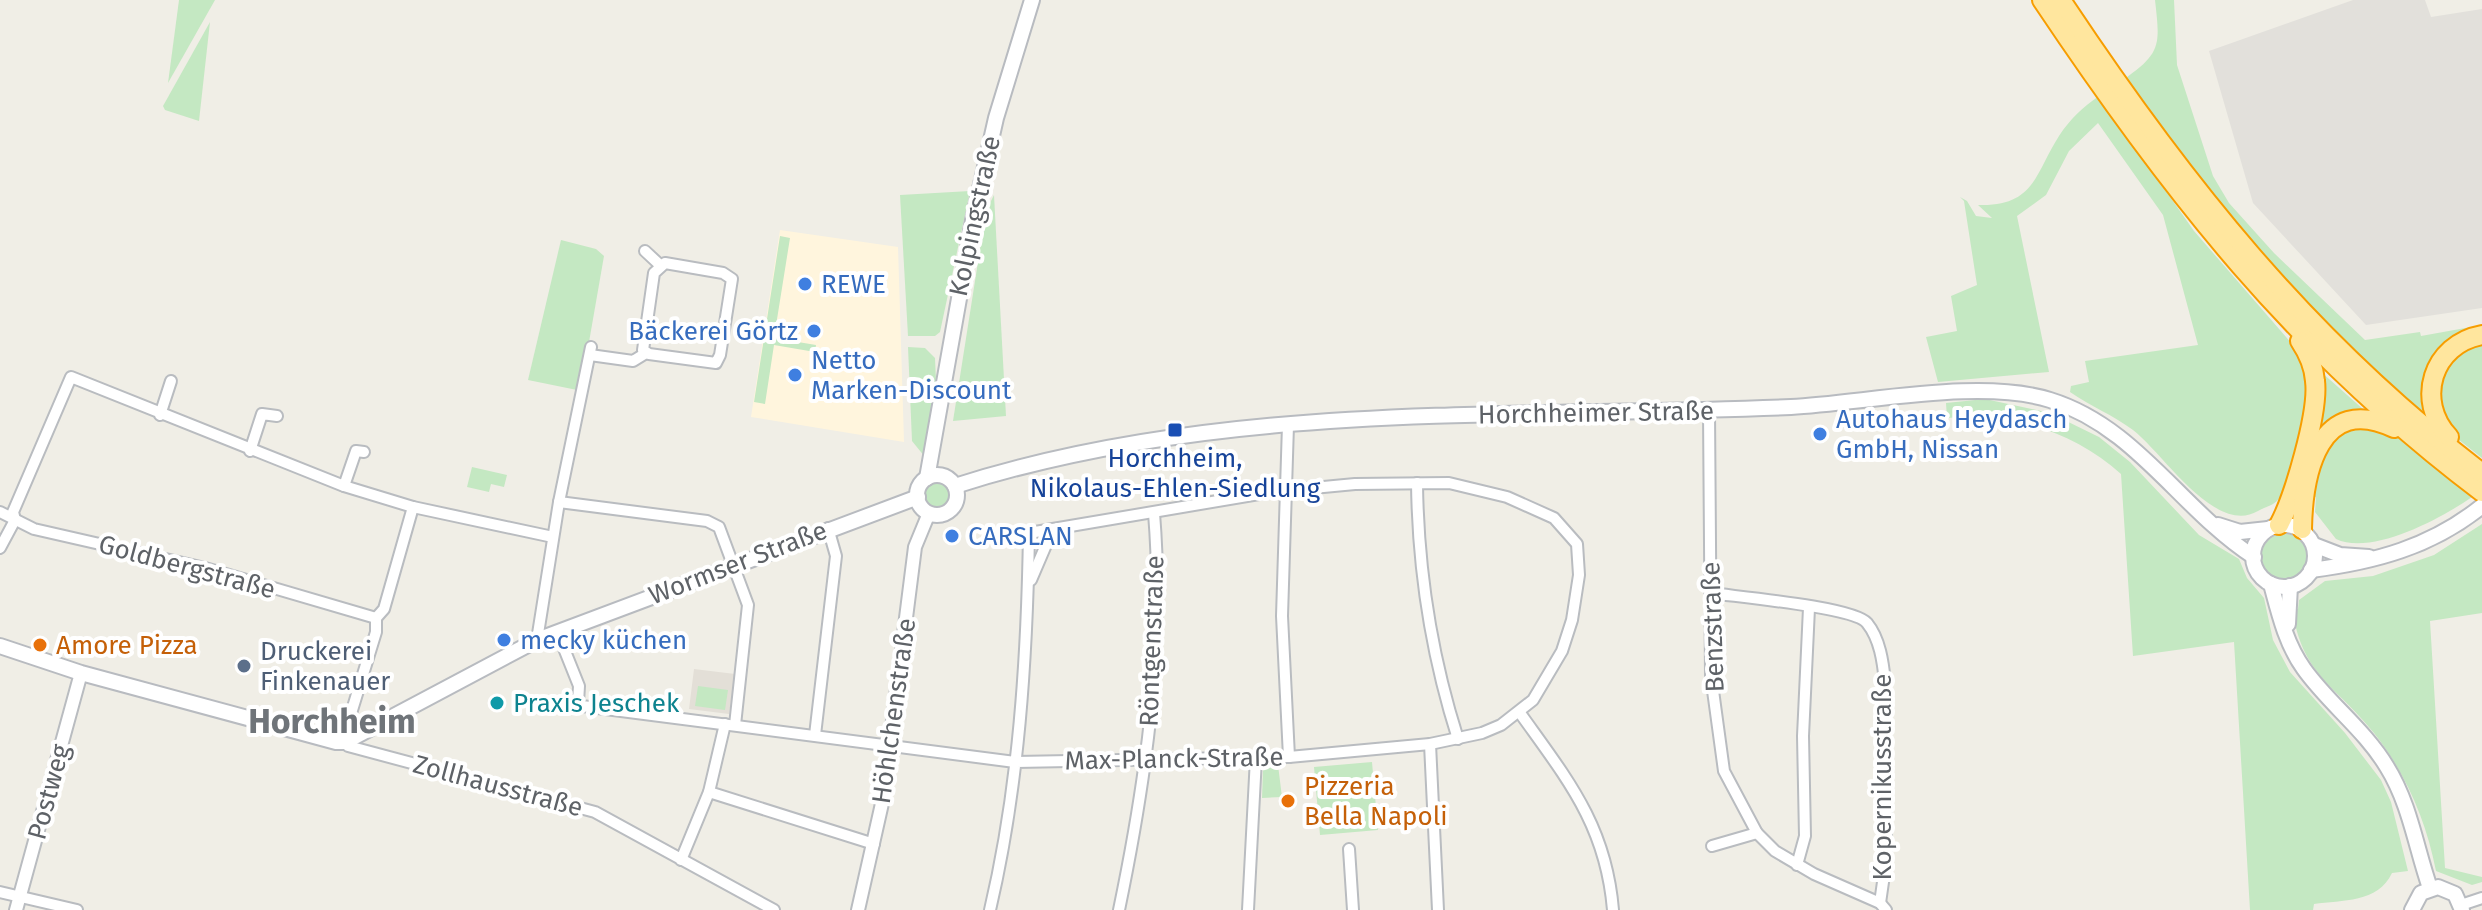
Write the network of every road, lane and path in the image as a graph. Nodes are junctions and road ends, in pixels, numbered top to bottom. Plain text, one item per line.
1 (1032, 0) edge
2 (2042, 0) edge
3 (2061, 0) edge
4 (645, 251) dead end
5 (660, 265) junction
6 (2288, 321) junction
7 (2482, 335) edge
8 (646, 353) junction
9 (171, 381) dead end
10 (1709, 411) junction
11 (160, 415) junction
12 (277, 416) dead end
13 (1288, 425) junction
14 (935, 435) junction
15 (2418, 442) junction
16 (250, 451) junction
17 (364, 452) dead end
18 (2476, 469) edge
19 (927, 478) junction
20 (950, 481) junction
21 (1417, 483) junction
22 (344, 486) junction
23 (1287, 490) junction
24 (2482, 492) edge
25 (918, 497) junction
26 (559, 502) junction
27 (413, 507) junction
28 (2478, 509) edge
29 (0, 512) edge
30 (929, 513) junction
31 (1154, 513) junction
32 (2200, 515) junction
33 (15, 520) junction
34 (2273, 527) junction
35 (828, 528) junction
36 (2302, 529) junction
37 (1052, 531) junction
38 (553, 537) junction
39 (2314, 545) junction
40 (0, 548) edge
41 (2254, 557) junction
42 (2382, 558) junction
43 (734, 565) junction
44 (2311, 570) junction
45 (1030, 582) junction
46 (2271, 584) junction
47 (2290, 586) junction
48 (1711, 593) junction
49 (1809, 608) junction
50 (376, 618) junction
51 (557, 631) junction
52 (537, 640) junction
53 (0, 646) edge
54 (2292, 648) junction
55 (81, 673) junction
56 (1520, 713) junction
57 (730, 725) junction
58 (815, 735) junction
59 (350, 739) junction
60 (1458, 739) junction
61 (1430, 744) junction
62 (891, 745) junction
63 (1289, 757) junction
64 (1256, 758) junction
65 (1145, 760) junction
66 (1015, 762) junction
67 (709, 792) junction
68 (1757, 833) junction
69 (874, 844) junction
70 (1712, 846) dead end
71 (1349, 849) dead end
72 (681, 860) junction
73 (1797, 865) junction
74 (2430, 888) junction
75 (0, 892) edge
76 (2482, 898) edge
77 (18, 904) edge
78 (1883, 906) edge
79 (2462, 907) edge
80 (77, 910) edge
81 (774, 910) edge
82 (858, 910) edge
83 (990, 910) edge
84 (1119, 910) edge
85 (1248, 910) edge
86 (1353, 910) edge
87 (1438, 910) edge
88 (1613, 910) edge
89 (2412, 910) edge

1 - 14 main road, Kolpingstraße
2 - 6 highway
3 - 18 highway
4 - 5 street
5 - 8 street
5 - 8 street
6 - 15 highway
6 - 34 highway
7 - 18 highway
8 - 26 street
9 - 11 street
10 - 13 main road, Horchheimer Straße
10 - 32 main road, Horchheimer Straße
10 - 48 street, Benzstraße
11 - 16 street
11 - 33 street
12 - 16 street
13 - 20 main road, Horchheimer Straße
13 - 23 street
14 - 19 main road, Kolpingstraße
14 - 20 main road, Kolpingstraße
15 - 24 highway
15 - 36 highway
16 - 22 street
17 - 22 street
19 - 20 main road
19 - 25 main road
20 - 30 main road
21 - 23 street
21 - 56 street
21 - 60 street
22 - 27 street
23 - 31 street
23 - 63 street
25 - 30 main road
25 - 35 main road, Wormser Straße
26 - 38 street
26 - 43 street
27 - 38 street
27 - 50 street
28 - 42 main road
29 - 33 street, Goldbergstraße
30 - 62 street, Höhlchenstraße
31 - 37 street
31 - 65 street, Röntgenstraße
32 - 34 main road, Horchheimer Straße
32 - 41 main road, Horchheimer Straße
33 - 40 street
33 - 50 street, Goldbergstraße
34 - 36 main road
34 - 41 main road
35 - 43 main road, Wormser Straße
35 - 58 street
36 - 39 main road
37 - 45 street
37 - 45 street
38 - 52 street
39 - 42 main road
39 - 44 main road
41 - 46 main road
42 - 44 main road
43 - 51 main road, Wormser Straße
43 - 57 street
44 - 47 main road
45 - 66 street
46 - 47 main road
46 - 54 main road
47 - 54 main road
48 - 49 street, Kopernikusstraße
48 - 68 street, Benzstraße
49 - 73 street
49 - 78 street, Kopernikusstraße
50 - 59 street
51 - 52 main road, Wormser Straße
51 - 57 street, Max-Planck-Straße
52 - 59 main road, Wormser Straße
53 - 55 main road
54 - 74 main road
55 - 59 main road
55 - 77 street, Postweg
56 - 60 street, Max-Planck-Straße
56 - 88 street
57 - 58 street, Max-Planck-Straße
57 - 67 street
58 - 62 street, Max-Planck-Straße
59 - 72 street, Zollhausstraße
60 - 61 street, Max-Planck-Straße
61 - 63 street, Max-Planck-Straße
61 - 87 street
62 - 66 street, Max-Planck-Straße
62 - 69 street, Höhlchenstraße
63 - 64 street, Max-Planck-Straße
64 - 65 street, Max-Planck-Straße
64 - 85 street
65 - 66 street, Max-Planck-Straße
65 - 84 street, Röntgenstraße
66 - 83 street
67 - 69 street
67 - 72 street
68 - 70 street
68 - 73 street, Benzstraße
69 - 82 street, Höhlchenstraße
71 - 86 street
72 - 81 street, Zollhausstraße
73 - 78 street, Benzstraße
74 - 79 main road
74 - 89 main road
75 - 77 street
76 - 79 street
77 - 80 street

